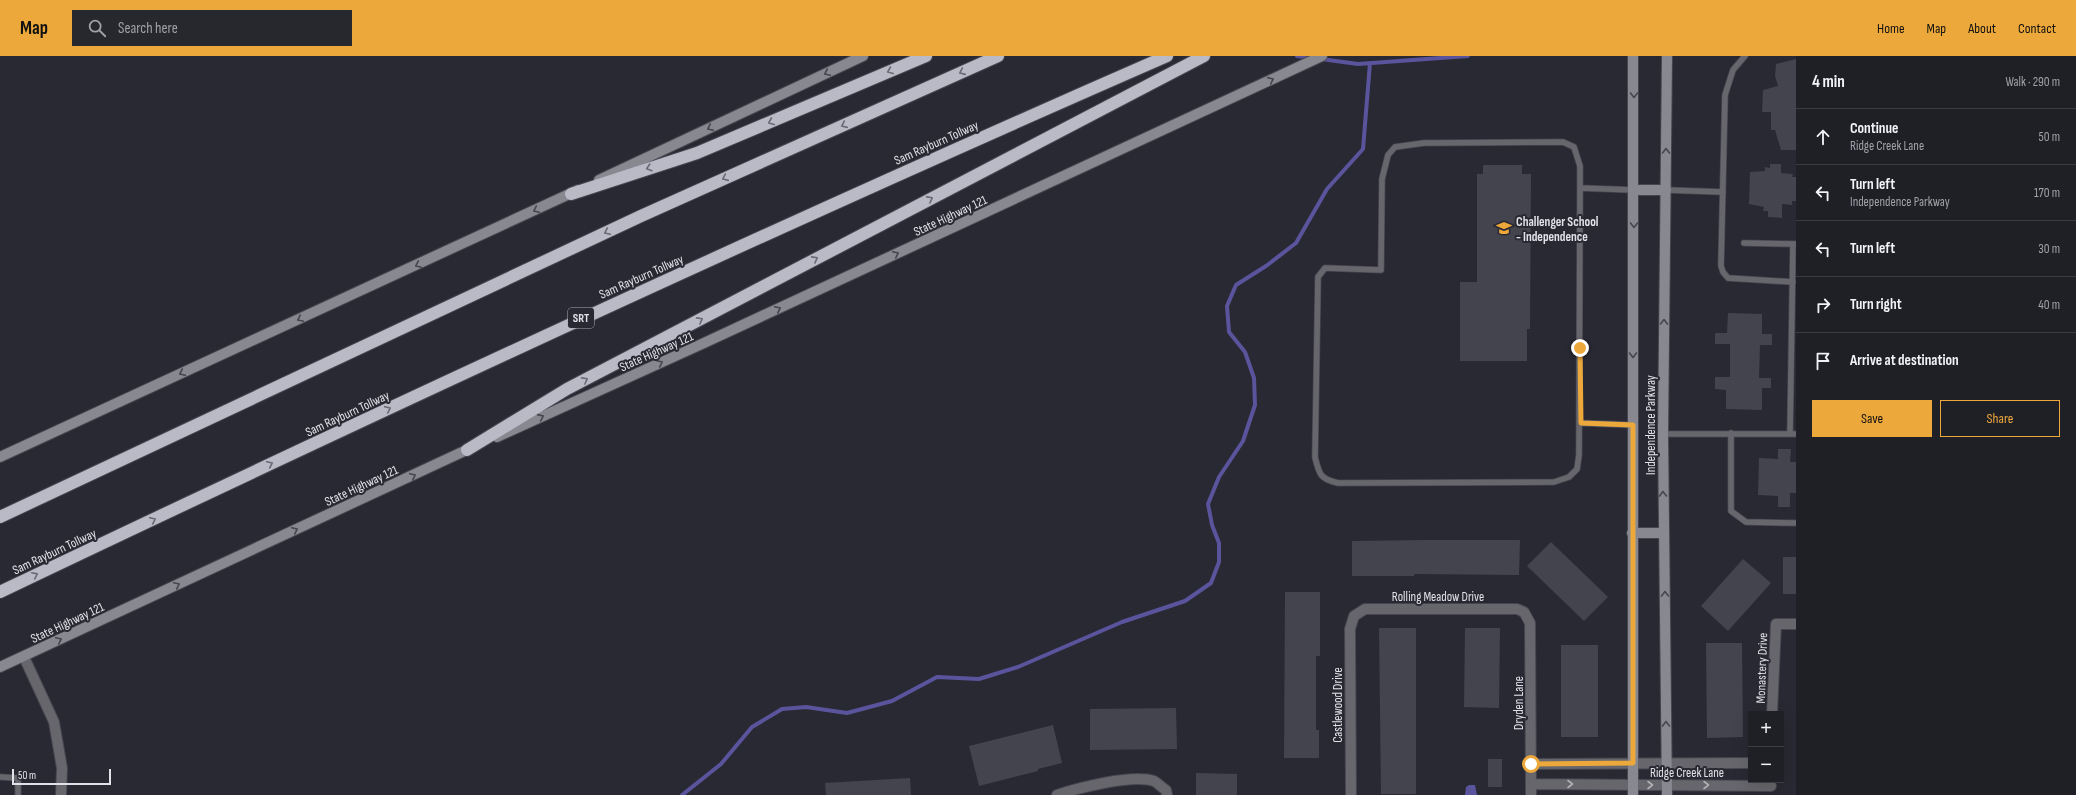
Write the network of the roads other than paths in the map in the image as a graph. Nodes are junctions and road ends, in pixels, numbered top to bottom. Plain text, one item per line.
1 (863, 56) edge
2 (926, 56) edge
3 (998, 56) edge
4 (1167, 56) edge
5 (1204, 56) edge
6 (1322, 56) edge
7 (1634, 56) edge
8 (1667, 56) edge
9 (1745, 56) edge
10 (1580, 188) junction
11 (1634, 190) junction
12 (1666, 190) junction
13 (1723, 192) junction
14 (571, 194) junction
15 (1744, 243) dead end
16 (1795, 244) edge
17 (1792, 282) junction
18 (1581, 423) junction
19 (1633, 425) junction
20 (1732, 433) junction
21 (1663, 434) junction
22 (1793, 434) edge
23 (467, 450) junction
24 (0, 457) edge
25 (0, 517) edge
26 (1796, 523) edge
27 (1632, 533) junction
28 (1664, 533) junction
29 (0, 592) edge
30 (1524, 612) joint
31 (1354, 616) joint
32 (1796, 624) edge
33 (24, 657) junction
34 (0, 668) edge
35 (1772, 711) edge
36 (1633, 763) junction
37 (1667, 763) junction
38 (1748, 763) edge
39 (1531, 764) junction
40 (0, 777) edge
41 (1531, 784) junction
42 (1771, 787) edge
43 (1633, 790) edge
44 (1667, 790) edge
45 (1166, 793) edge
46 (18, 795) edge
47 (61, 795) edge
48 (1057, 795) edge
49 (1351, 795) edge
50 (1532, 795) edge

1 -> 14 main road
2 -> 14 highway
3 -> 25 highway
29 -> 4 highway, Sam Rayburn Tollway / SRT
23 -> 5 highway
23 -> 6 main road, State Highway 121
7 -> 11 main road, Independence Parkway
12 -> 8 main road, Independence Parkway
9 - 13 lane
10 - 11 lane
10 - 18 lane
10 - 18 lane
11 - 12 main road
11 -> 19 main road, Independence Parkway
12 - 13 lane
21 -> 12 main road, Independence Parkway
13 - 17 lane
14 -> 24 main road
15 - 16 lane
16 - 17 lane
17 - 22 lane
18 - 19 lane
19 - 27 main road, Independence Parkway
20 - 21 lane
20 - 22 lane
20 - 26 lane
28 -> 21 main road, Independence Parkway
33 -> 23 main road, State Highway 121
27 - 28 main road
27 - 36 main road, Independence Parkway
37 -> 28 main road, Independence Parkway
30 - 31 street, Rolling Meadow Drive
30 - 39 street, Dryden Lane
31 - 49 street, Castlewood Drive
32 - 35 street, Monastery Drive
33 - 34 main road, State Highway 121
33 - 47 street
36 - 37 street, Ridge Creek Lane
36 - 39 street, Ridge Creek Lane
36 - 43 main road, Independence Parkway
37 - 38 street, Ridge Creek Lane
37 - 44 main road, Independence Parkway
39 - 41 street, Dryden Lane
40 - 46 lane
41 -> 43 street, Ridge Creek Lane
41 - 50 street, Dryden Lane
44 -> 42 street, Ridge Creek Lane
43 -> 44 street, Ridge Creek Lane
45 - 48 street

